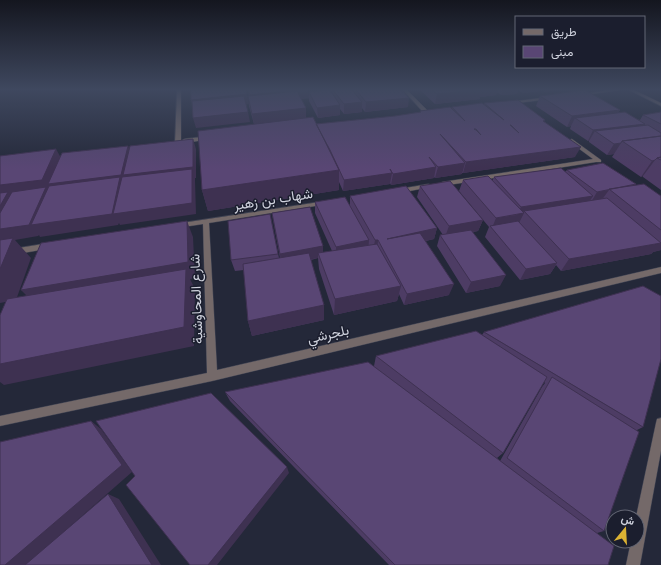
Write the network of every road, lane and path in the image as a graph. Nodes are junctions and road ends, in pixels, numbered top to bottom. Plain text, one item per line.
1 (178, 116) edge
2 (216, 137) edge
3 (566, 138) edge
4 (170, 142) edge
5 (178, 142) junction
6 (597, 160) junction
7 (604, 164) edge
8 (394, 192) edge
9 (331, 202) edge
10 (206, 222) junction
11 (168, 228) edge
12 (53, 246) edge
13 (0, 254) edge
14 (661, 270) edge
15 (212, 376) junction
16 (0, 421) edge
17 (661, 423) edge
18 (633, 565) edge

1 - 5 street
2 - 5 street
3 - 6 street
4 - 5 street
6 - 7 street
6 - 8 street
9 - 10 street, شهاب بن زهير
10 - 11 street, شهاب بن زهير
10 - 15 street, شارع المحاوشية
12 - 13 street
14 - 15 street, بلجرشي
15 - 16 street, بلجرشي
17 - 18 street

